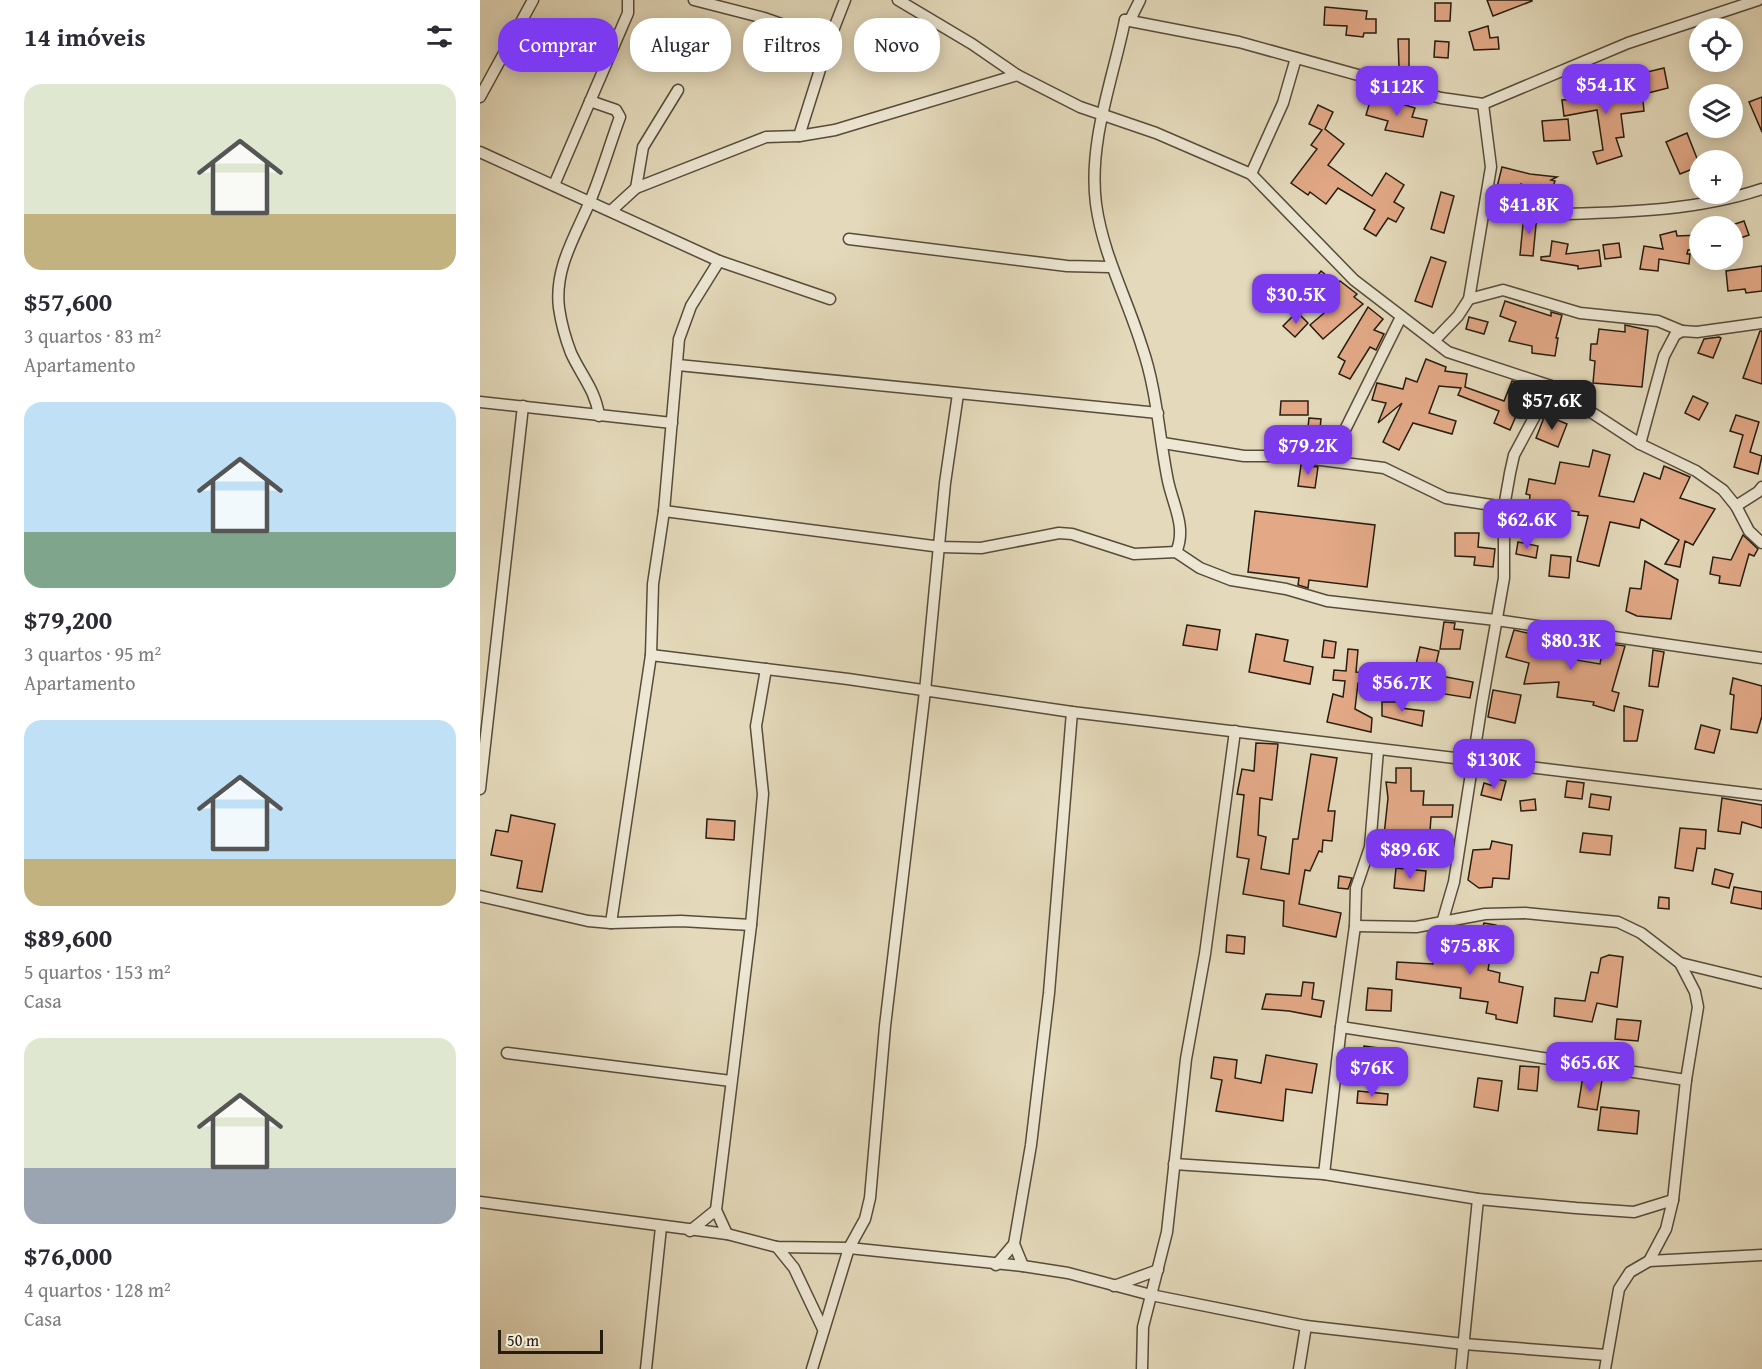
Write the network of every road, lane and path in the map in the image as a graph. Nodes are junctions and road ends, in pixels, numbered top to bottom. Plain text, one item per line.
1 (533, 0) edge
2 (628, 0) edge
3 (694, 0) edge
4 (845, 0) edge
5 (898, 0) edge
6 (1140, 0) edge
7 (1758, 0) edge
8 (917, 5) edge
9 (764, 18) edge
10 (838, 18) edge
11 (1125, 20) junction
12 (1296, 58) junction
13 (820, 72) edge
14 (1017, 75) junction
15 (678, 90) dead end
16 (480, 97) edge
17 (590, 101) junction
18 (1483, 104) junction
19 (1104, 115) junction
20 (800, 136) junction
21 (480, 152) edge
22 (1251, 174) junction
23 (555, 185) junction
24 (636, 188) junction
25 (1762, 189) edge
26 (590, 201) junction
27 (612, 210) junction
28 (1567, 214) dead end
29 (849, 238) dead end
30 (719, 261) junction
31 (1110, 267) junction
32 (1468, 298) junction
33 (830, 299) dead end
34 (1401, 317) junction
35 (1762, 323) edge
36 (1682, 331) junction
37 (1434, 341) junction
38 (678, 365) junction
39 (1551, 386) junction
40 (958, 394) junction
41 (480, 402) edge
42 (523, 406) junction
43 (1158, 413) junction
44 (599, 416) junction
45 (672, 423) junction
46 (1163, 443) junction
47 (1640, 444) junction
48 (1330, 460) junction
49 (1762, 487) edge
50 (1736, 506) junction
51 (1504, 507) junction
52 (663, 511) junction
53 (1762, 543) edge
54 (941, 547) junction
55 (1176, 552) junction
56 (1496, 620) junction
57 (651, 655) junction
58 (1762, 658) edge
59 (766, 669) junction
60 (925, 691) junction
61 (1072, 712) junction
62 (1235, 731) junction
63 (1378, 750) junction
64 (1473, 759) junction
65 (480, 789) edge
66 (1762, 795) edge
67 (480, 896) edge
68 (611, 923) junction
69 (1442, 923) junction
70 (751, 925) junction
71 (1355, 926) junction
72 (1680, 963) junction
73 (1762, 983) edge
74 (1341, 1027) junction
75 (507, 1053) dead end
76 (1686, 1080) junction
77 (731, 1081) junction
78 (1174, 1164) junction
79 (1324, 1174) junction
80 (1478, 1198) junction
81 (1673, 1200) junction
82 (480, 1202) edge
83 (716, 1210) junction
84 (661, 1227) junction
85 (690, 1231) junction
86 (727, 1234) junction
87 (1014, 1244) junction
88 (777, 1247) junction
89 (849, 1248) junction
90 (1762, 1255) edge
91 (1649, 1261) junction
92 (996, 1265) junction
93 (1023, 1266) junction
94 (1158, 1270) junction
95 (1113, 1287) junction
96 (1151, 1295) junction
97 (1306, 1326) junction
98 (823, 1329) junction
99 (1464, 1344) junction
100 (1606, 1355) junction
101 (646, 1369) edge
102 (812, 1369) edge
103 (1142, 1369) edge
104 (1299, 1369) edge
105 (1461, 1369) edge
106 (1605, 1369) edge

1 - 16 street
2 - 17 street
3 - 9 street
4 - 10 street
5 - 8 street
6 - 11 street
7 - 18 street
8 - 14 street
11 - 12 street
11 - 19 street
12 - 18 street
12 - 22 street
13 - 20 street
14 - 19 street
14 - 20 street
15 - 24 street
17 - 23 street
17 - 26 street
18 - 32 street
19 - 22 street
19 - 31 street
20 - 24 street
21 - 23 street
22 - 34 street
23 - 26 street
24 - 27 street
25 - 28 street
26 - 27 street
26 - 44 street
27 - 30 street
29 - 31 street
30 - 33 street
30 - 38 street
31 - 43 street
32 - 36 street
32 - 37 street
34 - 37 street
34 - 48 street
35 - 36 street
36 - 47 street
37 - 39 street
38 - 40 street
38 - 45 street
39 - 47 street
39 - 51 street
40 - 43 street
40 - 54 street
41 - 42 street
42 - 44 street
42 - 65 street
43 - 46 street
44 - 45 street
45 - 52 street
46 - 48 street
46 - 55 street
47 - 50 street
48 - 51 street
49 - 50 street
50 - 53 street
51 - 56 street
52 - 54 street
52 - 57 street
54 - 55 street
54 - 60 street
55 - 56 street
56 - 58 street
56 - 64 street
57 - 59 street
57 - 68 street
59 - 60 street
59 - 70 street
60 - 61 street
60 - 89 street
61 - 62 street
61 - 87 street
62 - 63 street
62 - 78 street
63 - 64 street
63 - 71 street
64 - 66 street
64 - 69 street
67 - 68 street
68 - 70 street
69 - 71 street
69 - 72 street
70 - 77 street
71 - 74 street
72 - 73 street
72 - 76 street
74 - 76 street
74 - 79 street
75 - 77 street
76 - 81 street
77 - 83 street
78 - 79 street
78 - 94 street
79 - 80 street
80 - 81 street
80 - 99 street
81 - 91 street
82 - 84 street
83 - 85 street
83 - 86 street
84 - 85 street
84 - 101 street
85 - 86 street
86 - 88 street
87 - 92 street
87 - 93 street
88 - 89 street
88 - 98 street
89 - 92 street
89 - 98 street
90 - 91 street
91 - 100 street
92 - 93 street
93 - 95 street
94 - 95 street
94 - 96 street
95 - 96 street
96 - 97 street
96 - 103 street
97 - 99 street
97 - 104 street
98 - 102 street
99 - 100 street
99 - 105 street
100 - 106 street

